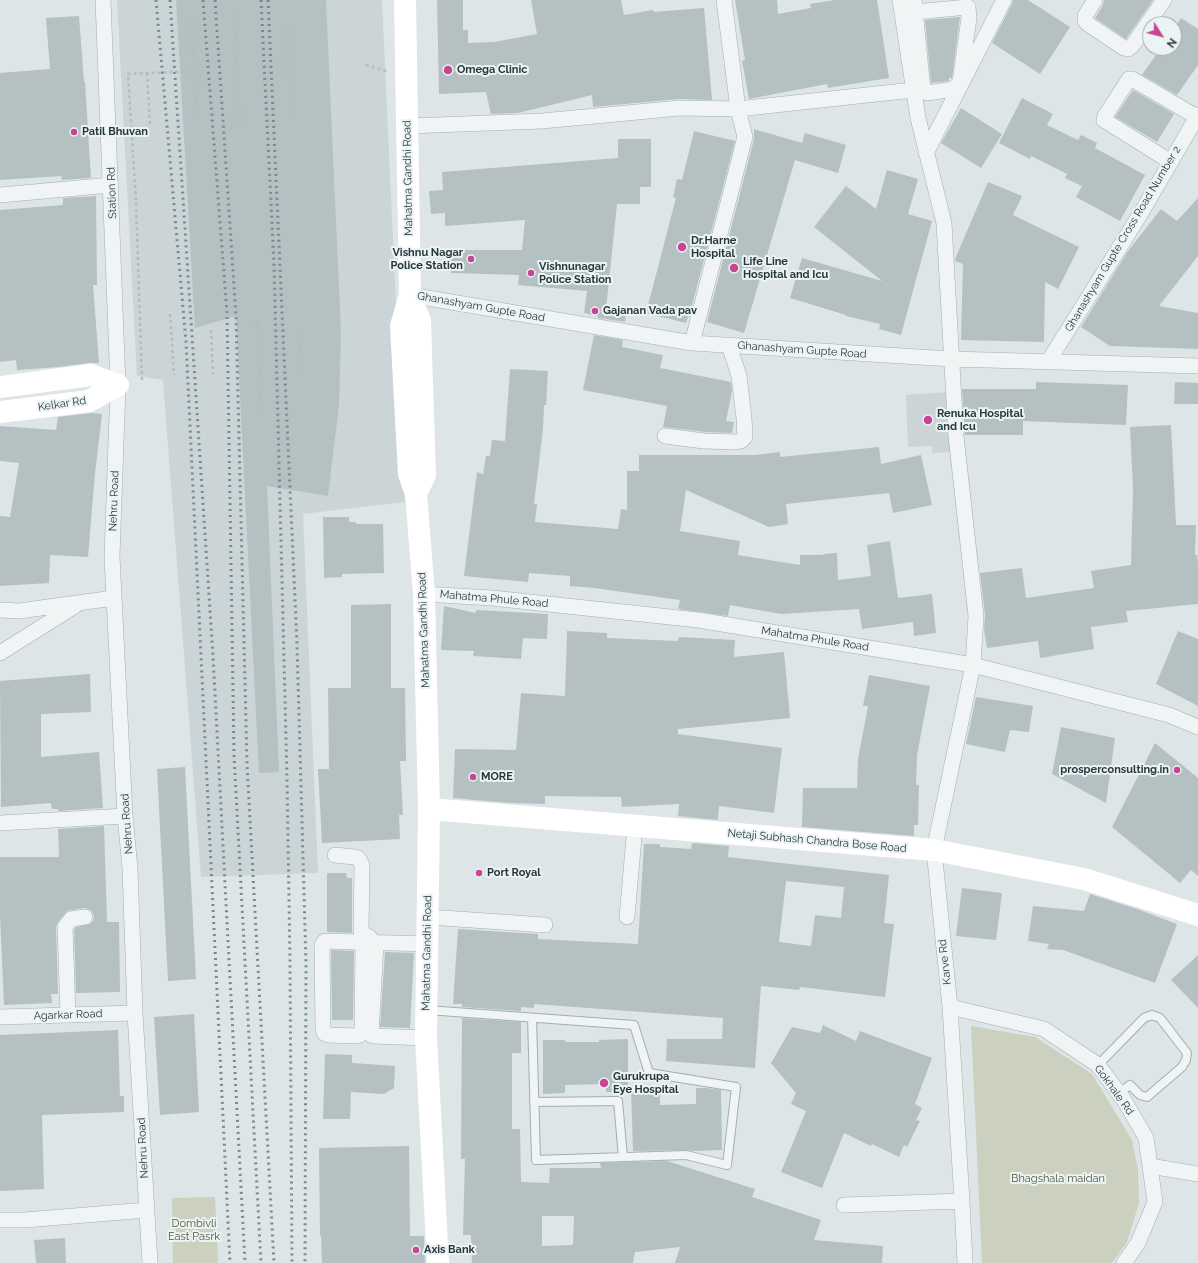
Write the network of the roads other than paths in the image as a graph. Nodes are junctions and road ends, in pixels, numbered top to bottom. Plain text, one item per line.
1 (103, 0) edge
2 (405, 0) edge
3 (724, 0) edge
4 (900, 0) edge
5 (1004, 0) edge
6 (1095, 0) edge
7 (1164, 0) edge
8 (967, 3) edge
9 (914, 6) edge
10 (913, 90) junction
11 (738, 109) junction
12 (1197, 116) edge
13 (408, 126) junction
14 (926, 153) junction
15 (1171, 162) junction
16 (111, 185) junction
17 (0, 194) edge
18 (410, 295) junction
19 (692, 343) junction
20 (729, 345) junction
21 (951, 359) junction
22 (1048, 362) junction
23 (1198, 366) edge
24 (118, 386) junction
25 (0, 388) edge
26 (0, 412) edge
27 (665, 436) dead end
28 (424, 594) junction
29 (114, 598) junction
30 (80, 603) junction
31 (0, 610) edge
32 (0, 653) edge
33 (973, 665) junction
34 (1198, 727) edge
35 (429, 810) junction
36 (126, 816) junction
37 (0, 823) edge
38 (635, 826) junction
39 (934, 850) junction
40 (335, 855) dead end
41 (1198, 915) edge
42 (85, 917) dead end
43 (428, 917) junction
44 (627, 917) dead end
45 (545, 925) dead end
46 (370, 943) junction
47 (427, 944) junction
48 (950, 1007) junction
49 (426, 1010) junction
50 (135, 1013) junction
51 (68, 1014) junction
52 (0, 1017) edge
53 (532, 1018) junction
54 (426, 1038) junction
55 (1098, 1065) junction
56 (1119, 1093) junction
57 (534, 1102) junction
58 (624, 1157) junction
59 (1150, 1166) junction
60 (1198, 1174) edge
61 (962, 1201) junction
62 (844, 1205) dead end
63 (147, 1210) junction
64 (0, 1220) edge
65 (150, 1263) edge
66 (438, 1263) edge
67 (965, 1263) edge
68 (1124, 1263) edge

1 - 16 street, Station Rd
2 - 13 street, Mahatma Gandhi Road
3 - 11 street
4 - 10 street, Karve Rd
5 - 14 street
6 - 7 street
8 - 9 street
8 - 9 street
10 - 11 street
10 - 14 street, Karve Rd
11 - 13 street
11 - 19 street
12 - 15 street, Ghanashyam Gupte Cross Road Number 2
12 - 15 street
13 - 18 street, Mahatma Gandhi Road
14 - 21 street, Karve Rd
15 - 22 street, Ghanashyam Gupte Cross Road Number 2
16 - 17 street
16 - 24 street, Station Rd
18 - 19 street, Ghanashyam Gupte Road
18 - 28 street, Mahatma Gandhi Road
19 - 20 street, Ghanashyam Gupte Road
20 - 21 street, Ghanashyam Gupte Road
20 - 27 street
21 - 22 street, Ghanashyam Gupte Road
21 - 33 street, Karve Rd
22 - 23 street, Ghanashyam Gupte Road
24 - 25 street
24 - 26 street, Kelkar Rd
24 - 29 street, Nehru Road
28 - 33 street, Mahatma Phule Road
28 - 35 street, Mahatma Gandhi Road
29 - 30 street
29 - 36 street, Nehru Road
30 - 31 street
30 - 32 street
33 - 34 street, Mahatma Phule Road
33 - 39 street, Karve Rd
35 - 38 street, Netaji Subhash Chandra Bose Road
35 - 43 street, Mahatma Gandhi Road
36 - 37 street
36 - 50 street, Nehru Road
38 - 39 street, Netaji Subhash Chandra Bose Road
38 - 44 street
39 - 41 street, Netaji Subhash Chandra Bose Road
39 - 48 street, Karve Rd
40 - 46 street
42 - 51 street
43 - 45 street
43 - 47 street, Mahatma Gandhi Road
46 - 46 street
46 - 47 street
46 - 54 street
47 - 49 street, Mahatma Gandhi Road
48 - 55 street, Gokhale Rd
48 - 61 street, Karve Rd
49 - 53 lane
49 - 54 street, Mahatma Gandhi Road
50 - 51 street, Agarkar Road
50 - 63 street, Nehru Road
51 - 52 street, Agarkar Road
53 - 57 lane
53 - 58 lane
54 - 66 street, Mahatma Gandhi Road
55 - 56 street, Gokhale Rd
55 - 56 lane
56 - 59 street, Gokhale Rd
57 - 58 lane
57 - 58 lane
59 - 60 street
59 - 68 street, Gokhale Rd
61 - 62 street
61 - 67 street, Karve Rd
63 - 64 street
63 - 65 street, Nehru Road

